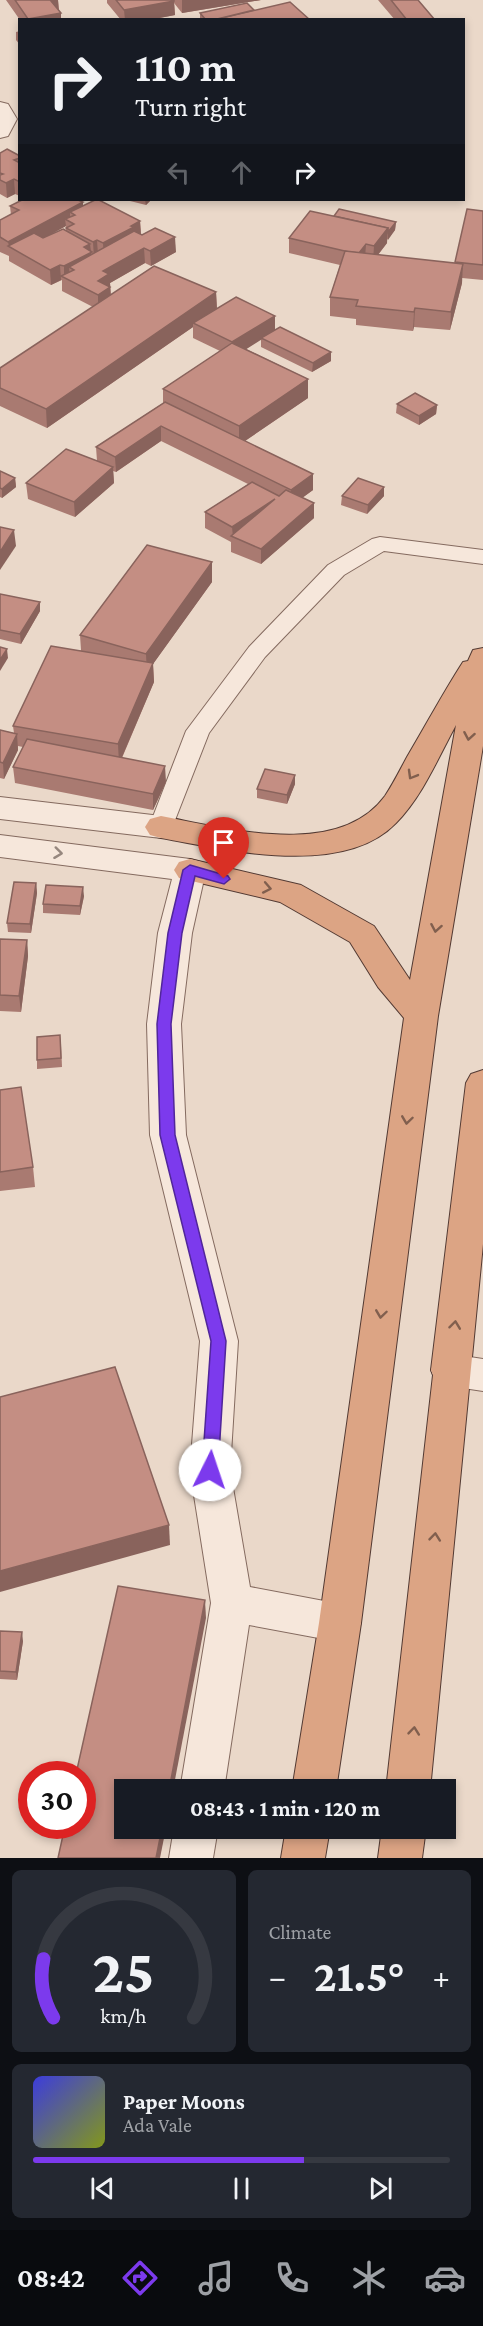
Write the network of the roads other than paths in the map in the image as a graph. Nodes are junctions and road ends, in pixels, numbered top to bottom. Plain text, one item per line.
1 (0, 109) edge
2 (0, 131) edge
3 (483, 557) edge
4 (483, 652) edge
5 (483, 657) edge
6 (0, 808) edge
7 (161, 827) junction
8 (0, 846) edge
9 (190, 870) junction
10 (421, 1016) junction
11 (483, 1083) edge
12 (466, 1372) edge
13 (232, 1603) junction
14 (340, 1623) junction
15 (204, 1779) edge
16 (316, 1779) edge
17 (409, 1779) edge
18 (194, 1839) edge
19 (306, 1839) edge
20 (403, 1839) edge
21 (191, 1858) edge
22 (303, 1858) edge
23 (400, 1858) edge

1 - 2 street
3 - 7 lane
4 -> 7 highway
5 -> 10 highway
6 - 7 street
8 -> 9 street
9 -> 10 highway
9 - 13 street
10 -> 14 highway
12 -> 11 highway
17 -> 12 highway
13 - 14 street
13 - 15 street
14 - 16 highway
18 - 21 street
19 - 22 highway
20 - 23 highway

